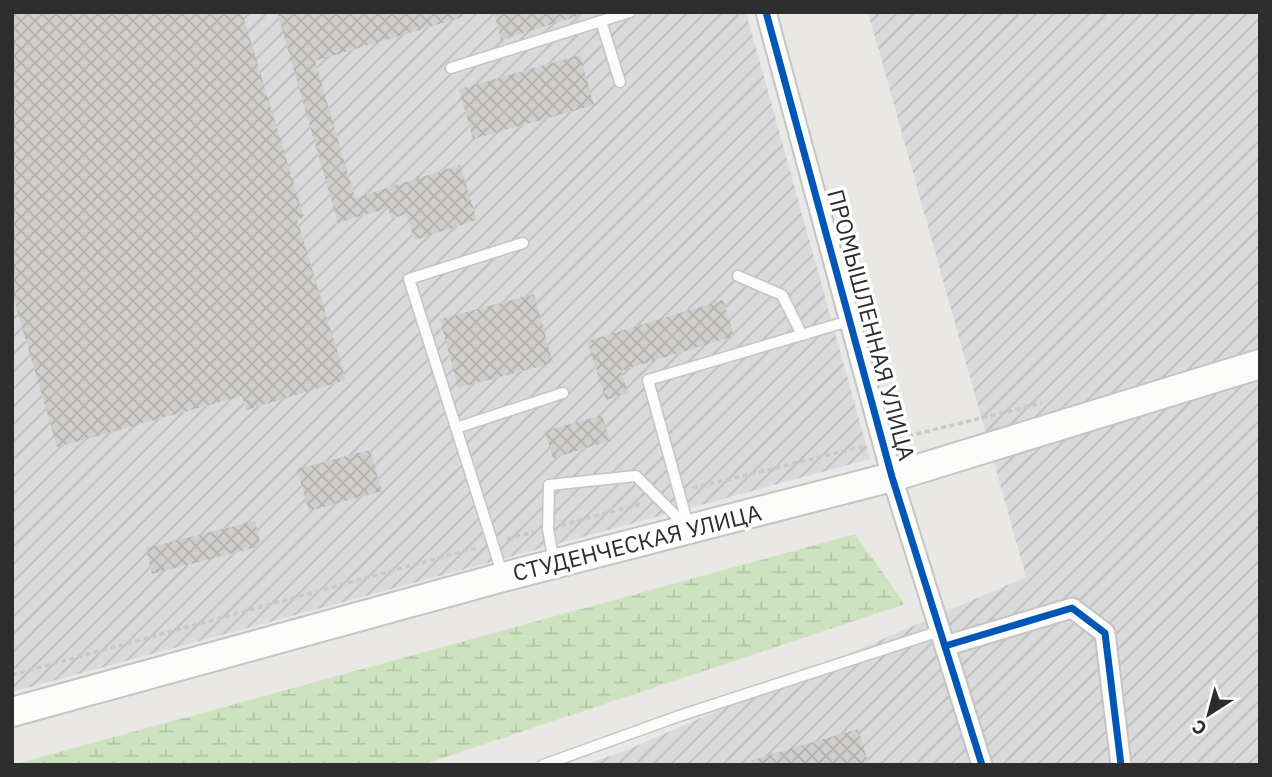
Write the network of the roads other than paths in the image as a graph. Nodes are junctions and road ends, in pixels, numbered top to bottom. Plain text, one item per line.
1 (630, 12) edge
2 (766, 12) edge
3 (601, 21) junction
4 (451, 68) dead end
5 (620, 82) dead end
6 (523, 243) dead end
7 (738, 276) dead end
8 (849, 321) junction
9 (802, 335) junction
10 (1260, 364) edge
11 (564, 393) dead end
12 (456, 428) junction
13 (892, 477) junction
14 (689, 529) junction
15 (555, 564) junction
16 (503, 577) junction
17 (942, 638) junction
18 (12, 712) edge
19 (543, 765) edge
20 (982, 765) edge
21 (1121, 765) edge

1 - 3 lane
2 - 8 street, ПРОМЫШЛЕННАЯ УЛИЦА
3 - 4 lane
3 - 5 lane
6 - 12 lane
7 - 9 lane
8 - 9 lane
8 - 13 street, ПРОМЫШЛЕННАЯ УЛИЦА
9 - 14 lane
10 - 13 main road, СТУДЕНЧЕСКАЯ УЛИЦА
11 - 12 lane
12 - 16 lane
13 - 14 main road, СТУДЕНЧЕСКАЯ УЛИЦА
13 - 17 street, ПРОМЫШЛЕННАЯ УЛИЦА
14 - 15 main road, СТУДЕНЧЕСКАЯ УЛИЦА
14 - 15 lane
15 - 16 main road, СТУДЕНЧЕСКАЯ УЛИЦА
16 - 18 main road, СТУДЕНЧЕСКАЯ УЛИЦА
17 - 19 lane
17 - 20 street, ПРОМЫШЛЕННАЯ УЛИЦА
17 - 21 street

